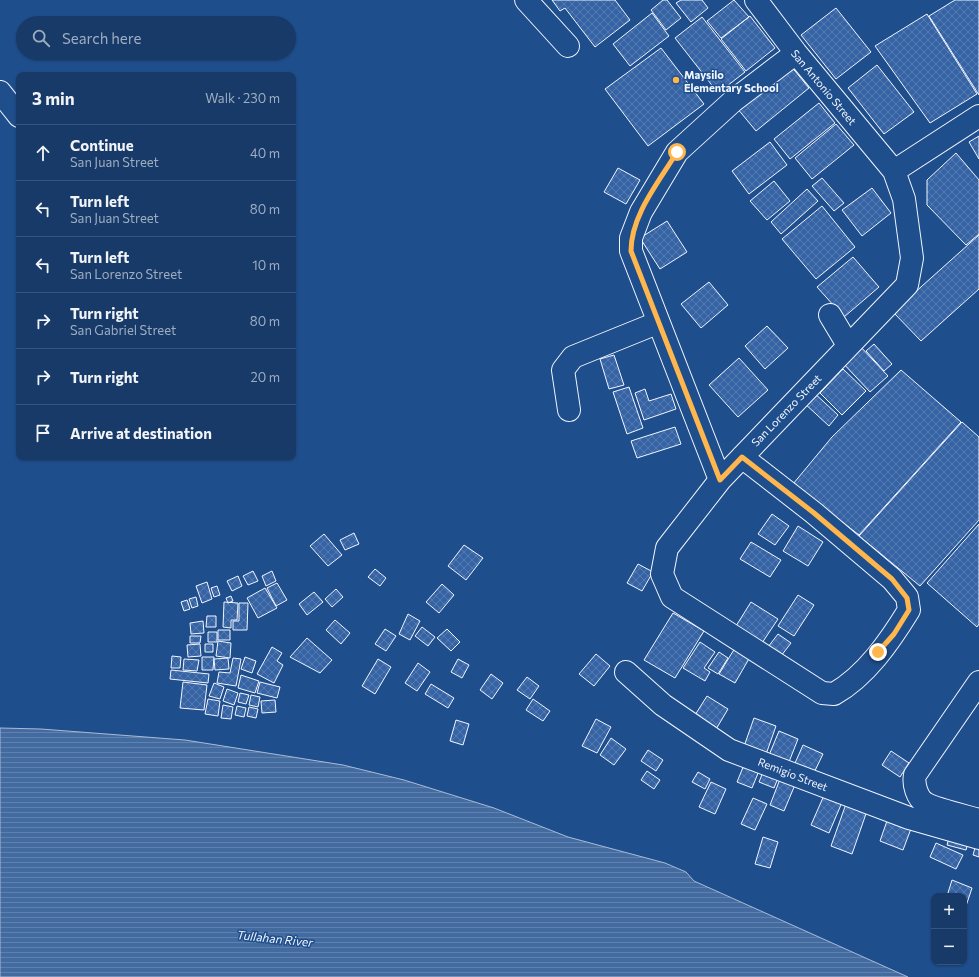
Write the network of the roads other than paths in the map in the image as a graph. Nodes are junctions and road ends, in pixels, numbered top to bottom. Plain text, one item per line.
1 (526, 0) edge
2 (756, 0) edge
3 (568, 46) dead end
4 (796, 53) junction
5 (0, 92) edge
6 (16, 112) edge
7 (979, 116) edge
8 (894, 171) junction
9 (830, 315) dead end
10 (658, 323) junction
11 (848, 345) junction
12 (569, 410) dead end
13 (742, 457) junction
14 (720, 480) junction
15 (626, 672) dead end
16 (979, 682) edge
17 (979, 820) edge
18 (979, 838) edge

1 - 3 street
2 - 4 street, San Antonio Street
4 - 8 street, San Antonio Street
4 - 10 street
5 - 6 street
7 - 8 street
8 - 11 street, San Lorenzo Street
9 - 11 street
10 - 12 street
10 - 14 street
11 - 13 street, San Lorenzo Street
13 - 14 street, San Lorenzo Street
13 - 14 street, San Lorenzo Street
15 - 18 street, Remigio Street
16 - 17 street

